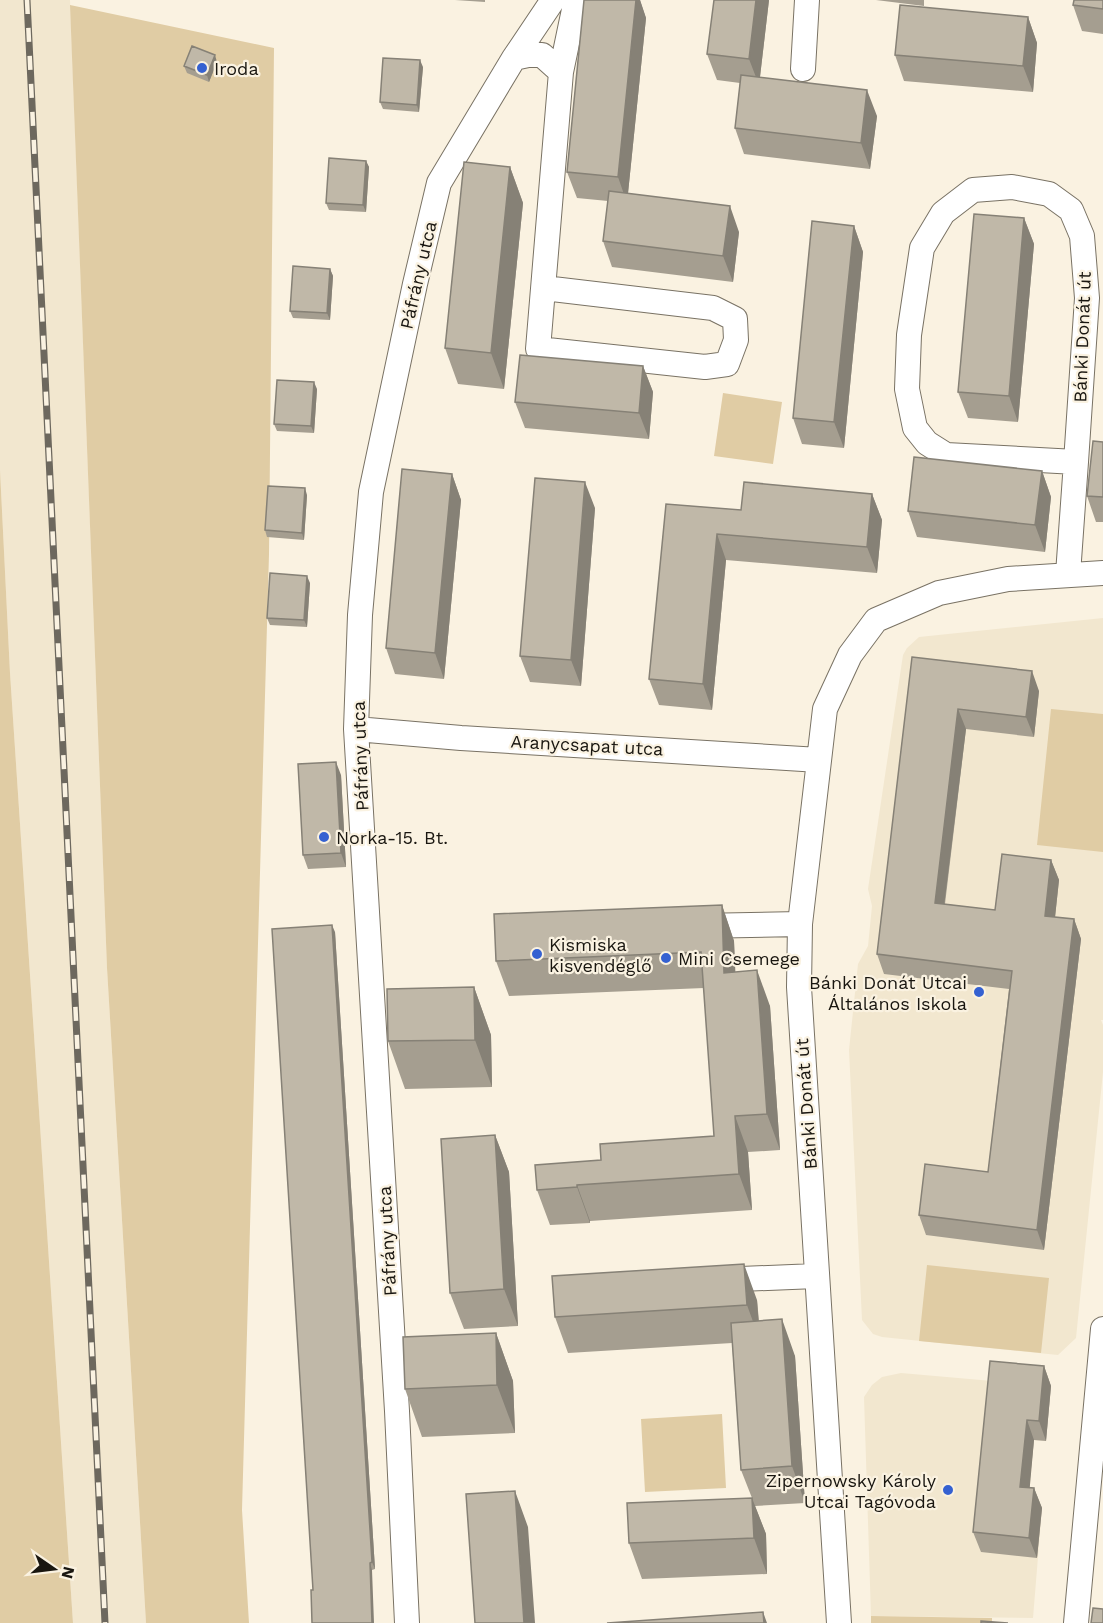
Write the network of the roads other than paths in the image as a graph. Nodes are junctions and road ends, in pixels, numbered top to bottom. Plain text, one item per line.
1 (553, 0) edge
2 (576, 0) edge
3 (807, 0) edge
4 (514, 58) junction
5 (803, 69) dead end
6 (561, 72) junction
7 (544, 288) junction
8 (1076, 462) junction
9 (1103, 573) edge
10 (1068, 574) junction
11 (356, 729) junction
12 (819, 760) junction
13 (800, 924) junction
14 (676, 926) edge
15 (816, 1276) junction
16 (693, 1281) edge
17 (1103, 1329) edge
18 (407, 1623) edge
19 (839, 1623) edge
20 (1076, 1623) edge

1 - 4 street, Páfrány utca
2 - 6 street
3 - 5 street
4 - 6 street
4 - 11 street, Páfrány utca
6 - 7 street
7 - 7 street
8 - 8 street, Bánki Donát út
8 - 10 street, Bánki Donát út
9 - 10 street, Bánki Donát út
10 - 12 street, Bánki Donát út
11 - 12 street, Aranycsapat utca
11 - 18 street, Páfrány utca
12 - 13 street, Bánki Donát út
13 - 14 street
13 - 15 street, Bánki Donát út
15 - 16 street
15 - 19 street, Bánki Donát út
17 - 20 street

